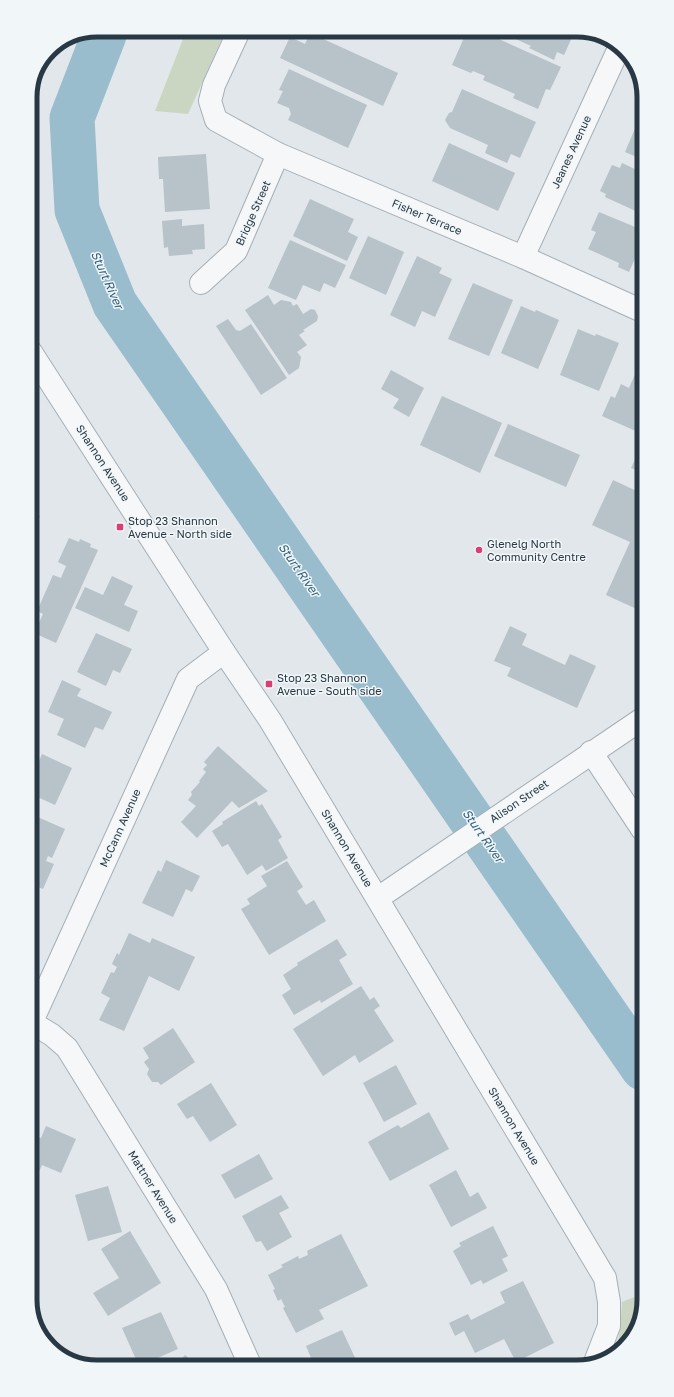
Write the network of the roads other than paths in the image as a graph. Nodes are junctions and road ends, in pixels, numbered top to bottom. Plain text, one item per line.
1 (236, 37) edge
2 (617, 53) edge
3 (278, 154) junction
4 (523, 258) junction
5 (202, 283) dead end
6 (637, 309) edge
7 (37, 361) edge
8 (224, 652) junction
9 (637, 722) edge
10 (591, 752) junction
11 (637, 821) edge
12 (378, 898) junction
13 (41, 981) edge
14 (37, 1002) edge
15 (37, 1026) edge
16 (597, 1356) edge
17 (248, 1360) edge

1 - 3 street, Fisher Terrace
2 - 4 street, Jeanes Avenue
3 - 4 street, Fisher Terrace
3 - 5 street, Bridge Street
4 - 6 street, Fisher Terrace
7 - 8 street, Shannon Avenue
8 - 12 street, Shannon Avenue
8 - 13 street, McCann Avenue
9 - 10 street, Alison Street
10 - 11 street
10 - 12 street, Alison Street
12 - 16 street, Shannon Avenue
13 - 14 street, McCann Avenue
15 - 17 street, Mattner Avenue

